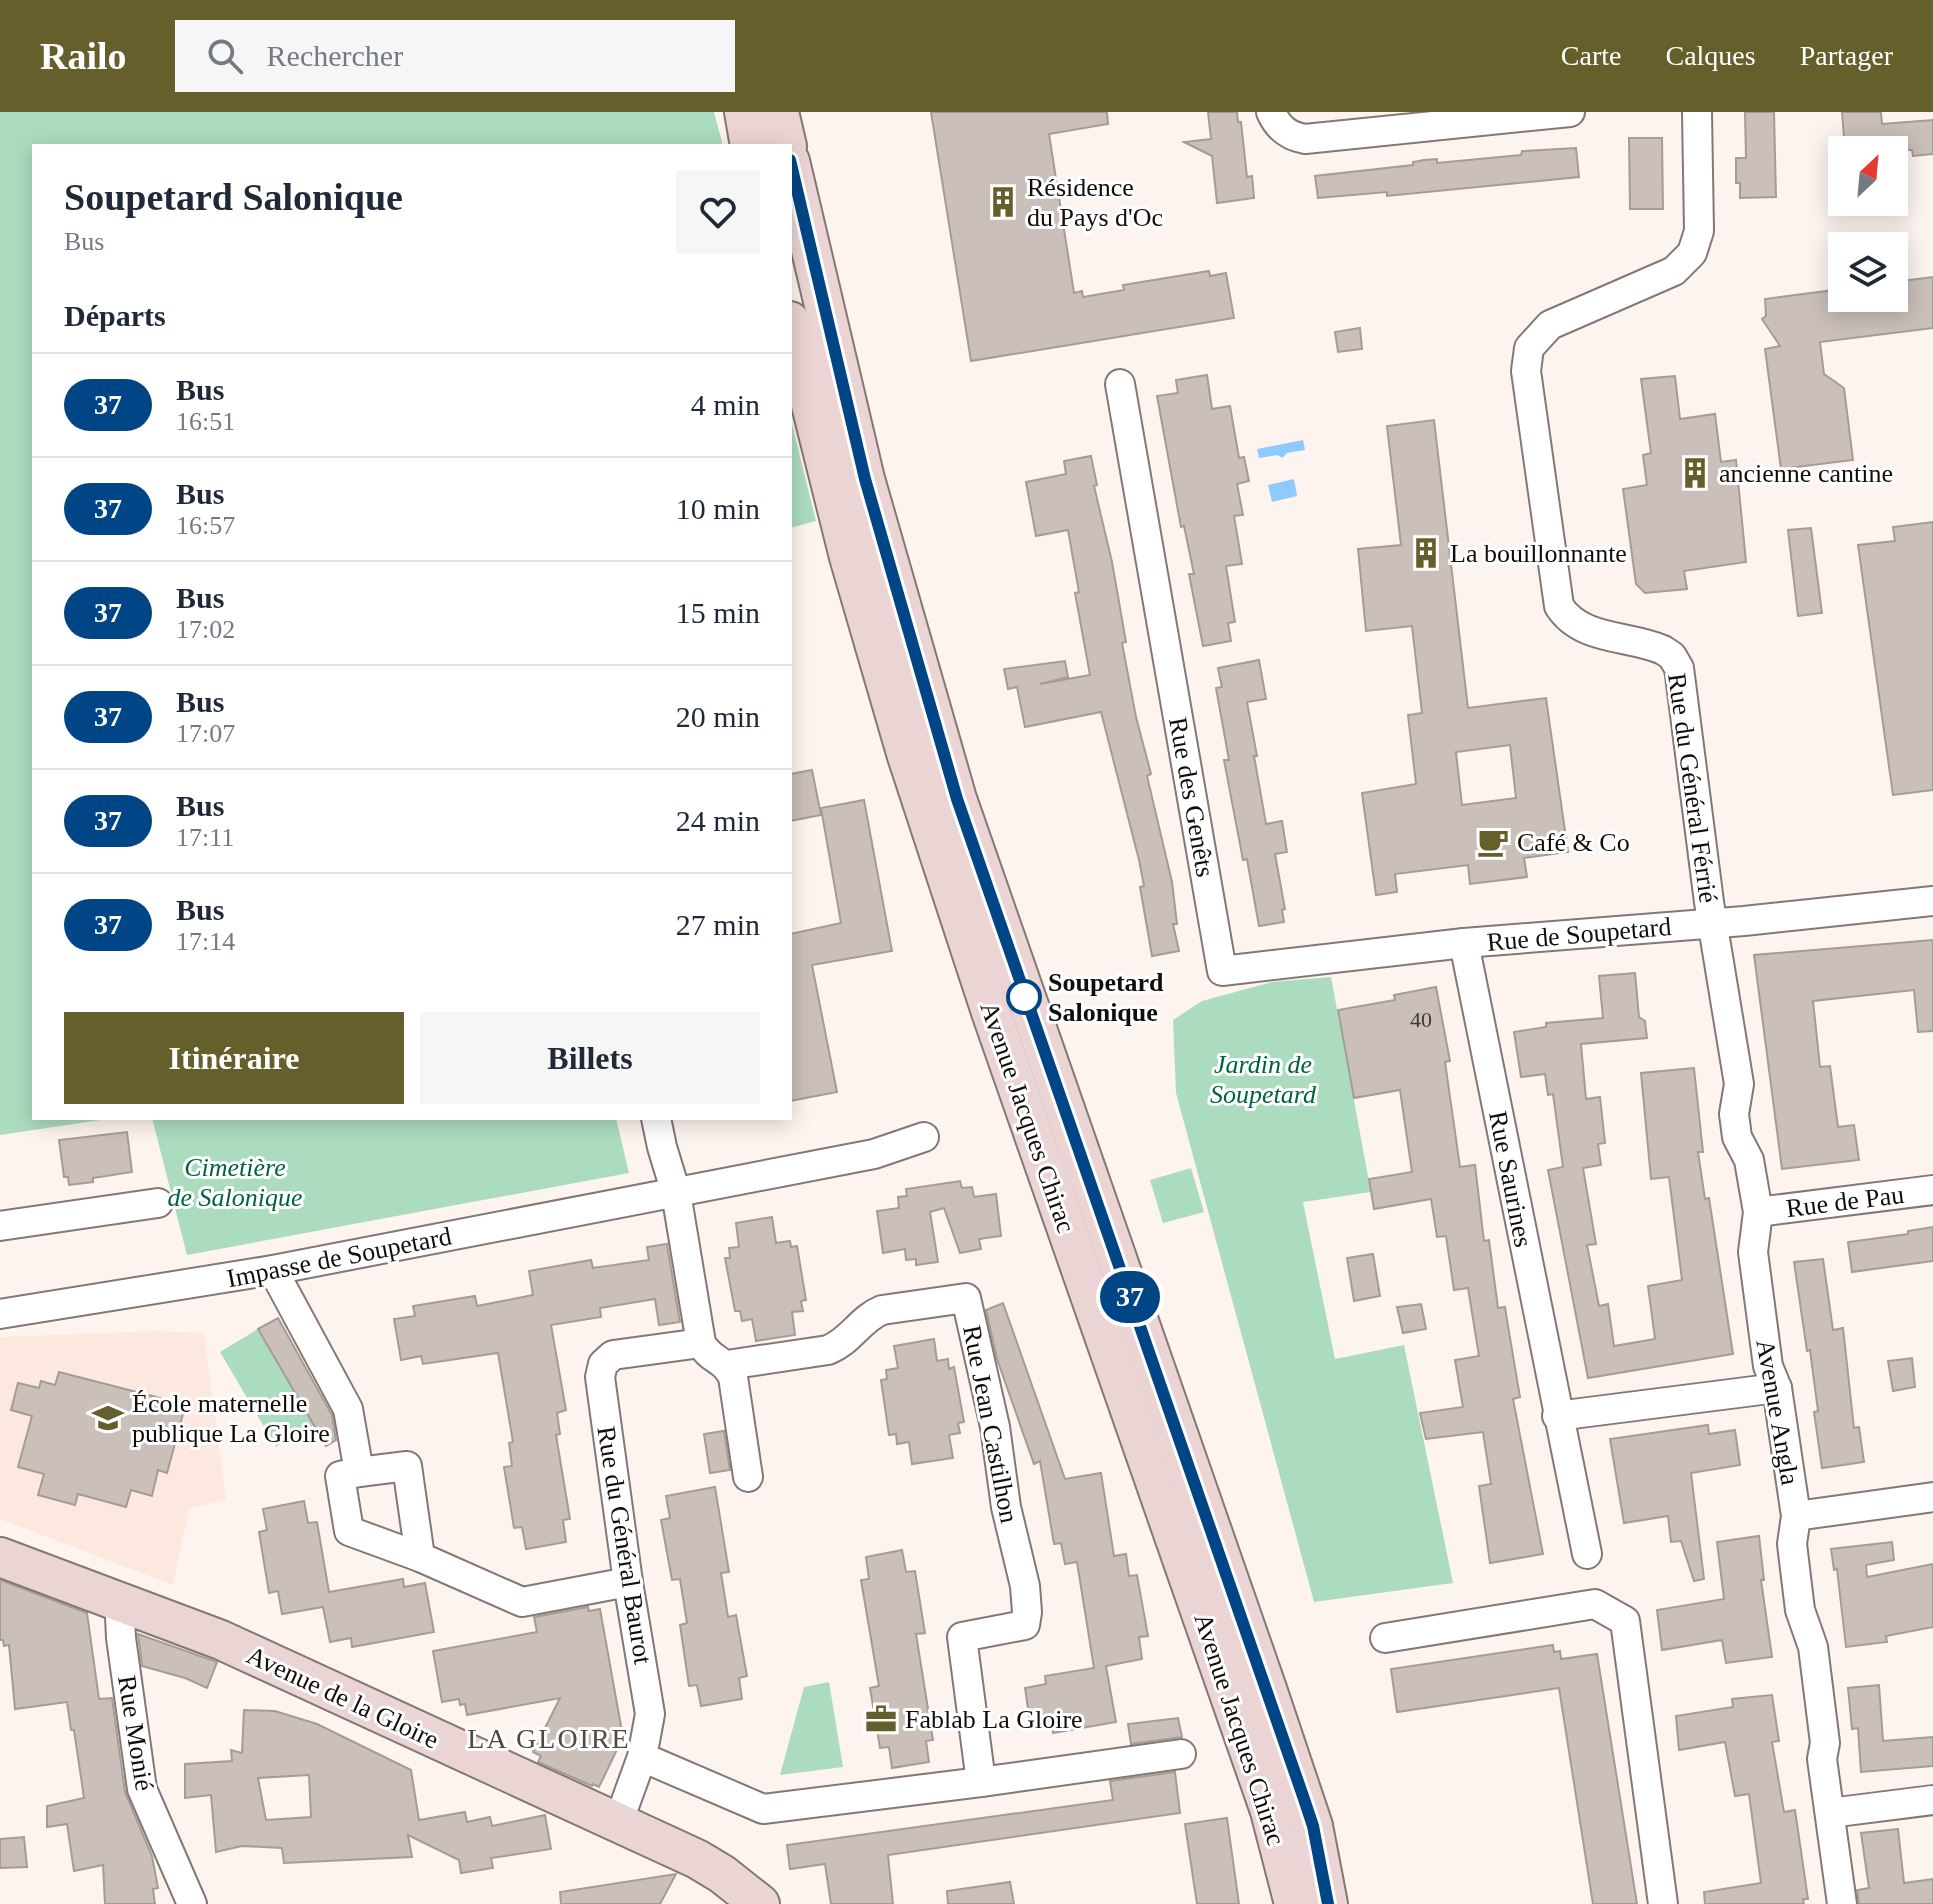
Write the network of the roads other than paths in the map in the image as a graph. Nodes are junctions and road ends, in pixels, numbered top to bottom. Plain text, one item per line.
1 (744, 112) edge
2 (779, 112) edge
3 (1271, 112) edge
4 (1570, 112) edge
5 (1697, 112) edge
6 (750, 144) edge
7 (787, 144) edge
8 (792, 169) edge
9 (792, 329) edge
10 (1120, 384) dead end
11 (1933, 901) edge
12 (1713, 923) junction
13 (1464, 943) junction
14 (656, 1120) edge
15 (924, 1137) dead end
16 (1933, 1190) edge
17 (676, 1193) junction
18 (158, 1203) dead end
19 (1758, 1212) junction
20 (0, 1226) edge
21 (273, 1270) junction
22 (0, 1314) edge
23 (701, 1343) junction
24 (727, 1365) junction
25 (1777, 1388) junction
26 (1557, 1416) junction
27 (359, 1472) junction
28 (748, 1477) dead end
29 (1933, 1497) edge
30 (1796, 1516) junction
31 (1587, 1554) dead end
32 (0, 1557) edge
33 (420, 1557) junction
34 (628, 1582) junction
35 (124, 1602) junction
36 (1385, 1638) dead end
37 (1181, 1754) dead end
38 (642, 1757) junction
39 (981, 1782) junction
40 (1933, 1800) edge
41 (1830, 1813) junction
42 (618, 1823) junction
43 (192, 1904) edge
44 (760, 1904) edge
45 (1294, 1904) edge
46 (1328, 1904) edge
47 (1663, 1904) edge
48 (1842, 1904) edge

1 - 6 main road
2 - 7 main road
3 - 4 street
5 - 12 street, Rue du Général Férrié
8 - 46 main road, Avenue Jacques Chirac
9 - 45 main road, Avenue Jacques Chirac
10 - 13 street, Rue des Genêts
11 - 12 street, Rue de Soupetard
12 - 13 street, Rue de Soupetard
12 - 19 street, Avenue Angla
13 - 26 street, Rue Saurines
14 - 17 street
15 - 17 street, Impasse de Soupetard
16 - 19 street, Rue de Pau
17 - 21 street, Impasse de Soupetard
17 - 23 street
18 - 20 street
19 - 25 street, Avenue Angla
21 - 22 street, Impasse de Soupetard
21 - 27 street
23 - 24 street
23 - 34 street, Rue du Général Baurot
24 - 28 street
24 - 39 street, Rue Jean Castilhon
25 - 26 street
25 - 30 street, Avenue Angla
26 - 31 street, Rue Saurines
27 - 33 street
27 - 33 street
29 - 30 street
30 - 41 street, Avenue Angla
32 - 35 main road, Avenue de la Gloire
33 - 34 street
34 - 38 street, Rue du Général Baurot
35 - 42 main road, Avenue de la Gloire
35 - 43 street, Rue Monié
36 - 47 street
37 - 39 street
38 - 39 street
38 - 42 street, Rue du Général Baurot
40 - 41 street
41 - 48 street, Avenue Angla
42 - 44 main road, Avenue de la Gloire

